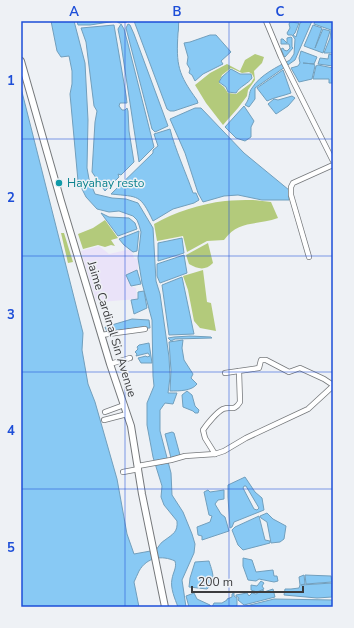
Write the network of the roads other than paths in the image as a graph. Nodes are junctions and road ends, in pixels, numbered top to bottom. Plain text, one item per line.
1 (266, 21) edge
2 (21, 60) edge
3 (333, 161) edge
4 (333, 165) edge
5 (309, 257) dead end
6 (145, 329) dead end
7 (101, 335) junction
8 (130, 358) dead end
9 (110, 364) junction
10 (239, 371) junction
11 (224, 373) dead end
12 (333, 386) edge
13 (124, 405) junction
14 (105, 412) dead end
15 (127, 414) junction
16 (104, 420) dead end
17 (215, 454) junction
18 (138, 468) junction
19 (123, 472) dead end
20 (165, 607) edge

1 - 3 street
2 - 7 main road, Jaime Cardinal Sin Avenue
4 - 5 street
6 - 7 street
7 - 9 main road, Jaime Cardinal Sin Avenue
8 - 9 street
9 - 13 main road, Jaime Cardinal Sin Avenue
10 - 11 street
10 - 12 street
10 - 17 street
12 - 17 street
13 - 14 street
13 - 15 main road, Jaime Cardinal Sin Avenue
15 - 16 street
15 - 18 main road, Jaime Cardinal Sin Avenue
17 - 18 street
18 - 19 street
18 - 20 main road, Jaime Cardinal Sin Avenue

